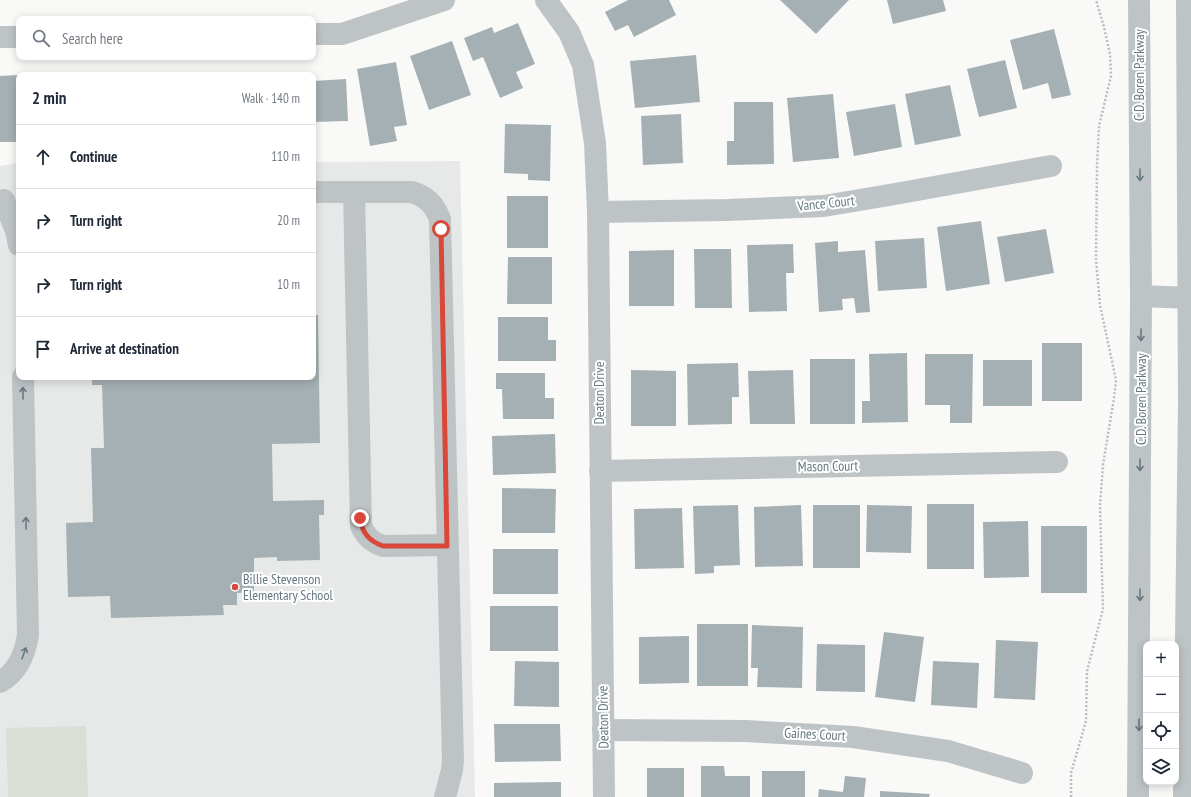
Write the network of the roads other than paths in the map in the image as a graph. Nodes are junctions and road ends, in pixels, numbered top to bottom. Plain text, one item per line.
1 (444, 0) edge
2 (546, 0) edge
3 (1139, 0) edge
4 (1187, 0) edge
5 (316, 34) edge
6 (0, 37) edge
7 (16, 37) edge
8 (1051, 166) dead end
9 (316, 192) edge
10 (354, 192) junction
11 (8, 199) edge
12 (598, 212) junction
13 (16, 231) edge
14 (1141, 296) junction
15 (1190, 298) edge
16 (23, 380) edge
17 (1056, 462) dead end
18 (600, 470) junction
19 (447, 546) junction
20 (0, 682) edge
21 (603, 730) junction
22 (1022, 772) dead end
23 (445, 797) edge
24 (604, 797) edge
25 (1138, 797) edge
26 (1184, 797) edge

1 - 5 street
2 - 12 street, Deaton Drive
3 -> 14 street, C.D. Boren Parkway
4 - 15 street
6 - 7 street
8 - 12 street, Vance Court
9 - 10 street
10 - 19 street
10 - 19 street
11 - 13 street
12 - 18 street, Deaton Drive
14 - 15 street
14 -> 25 street, C.D. Boren Parkway
15 - 26 street
20 -> 16 street
17 - 18 street, Mason Court
18 - 21 street, Deaton Drive
19 - 23 street
21 - 22 street, Gaines Court
21 - 24 street, Deaton Drive

